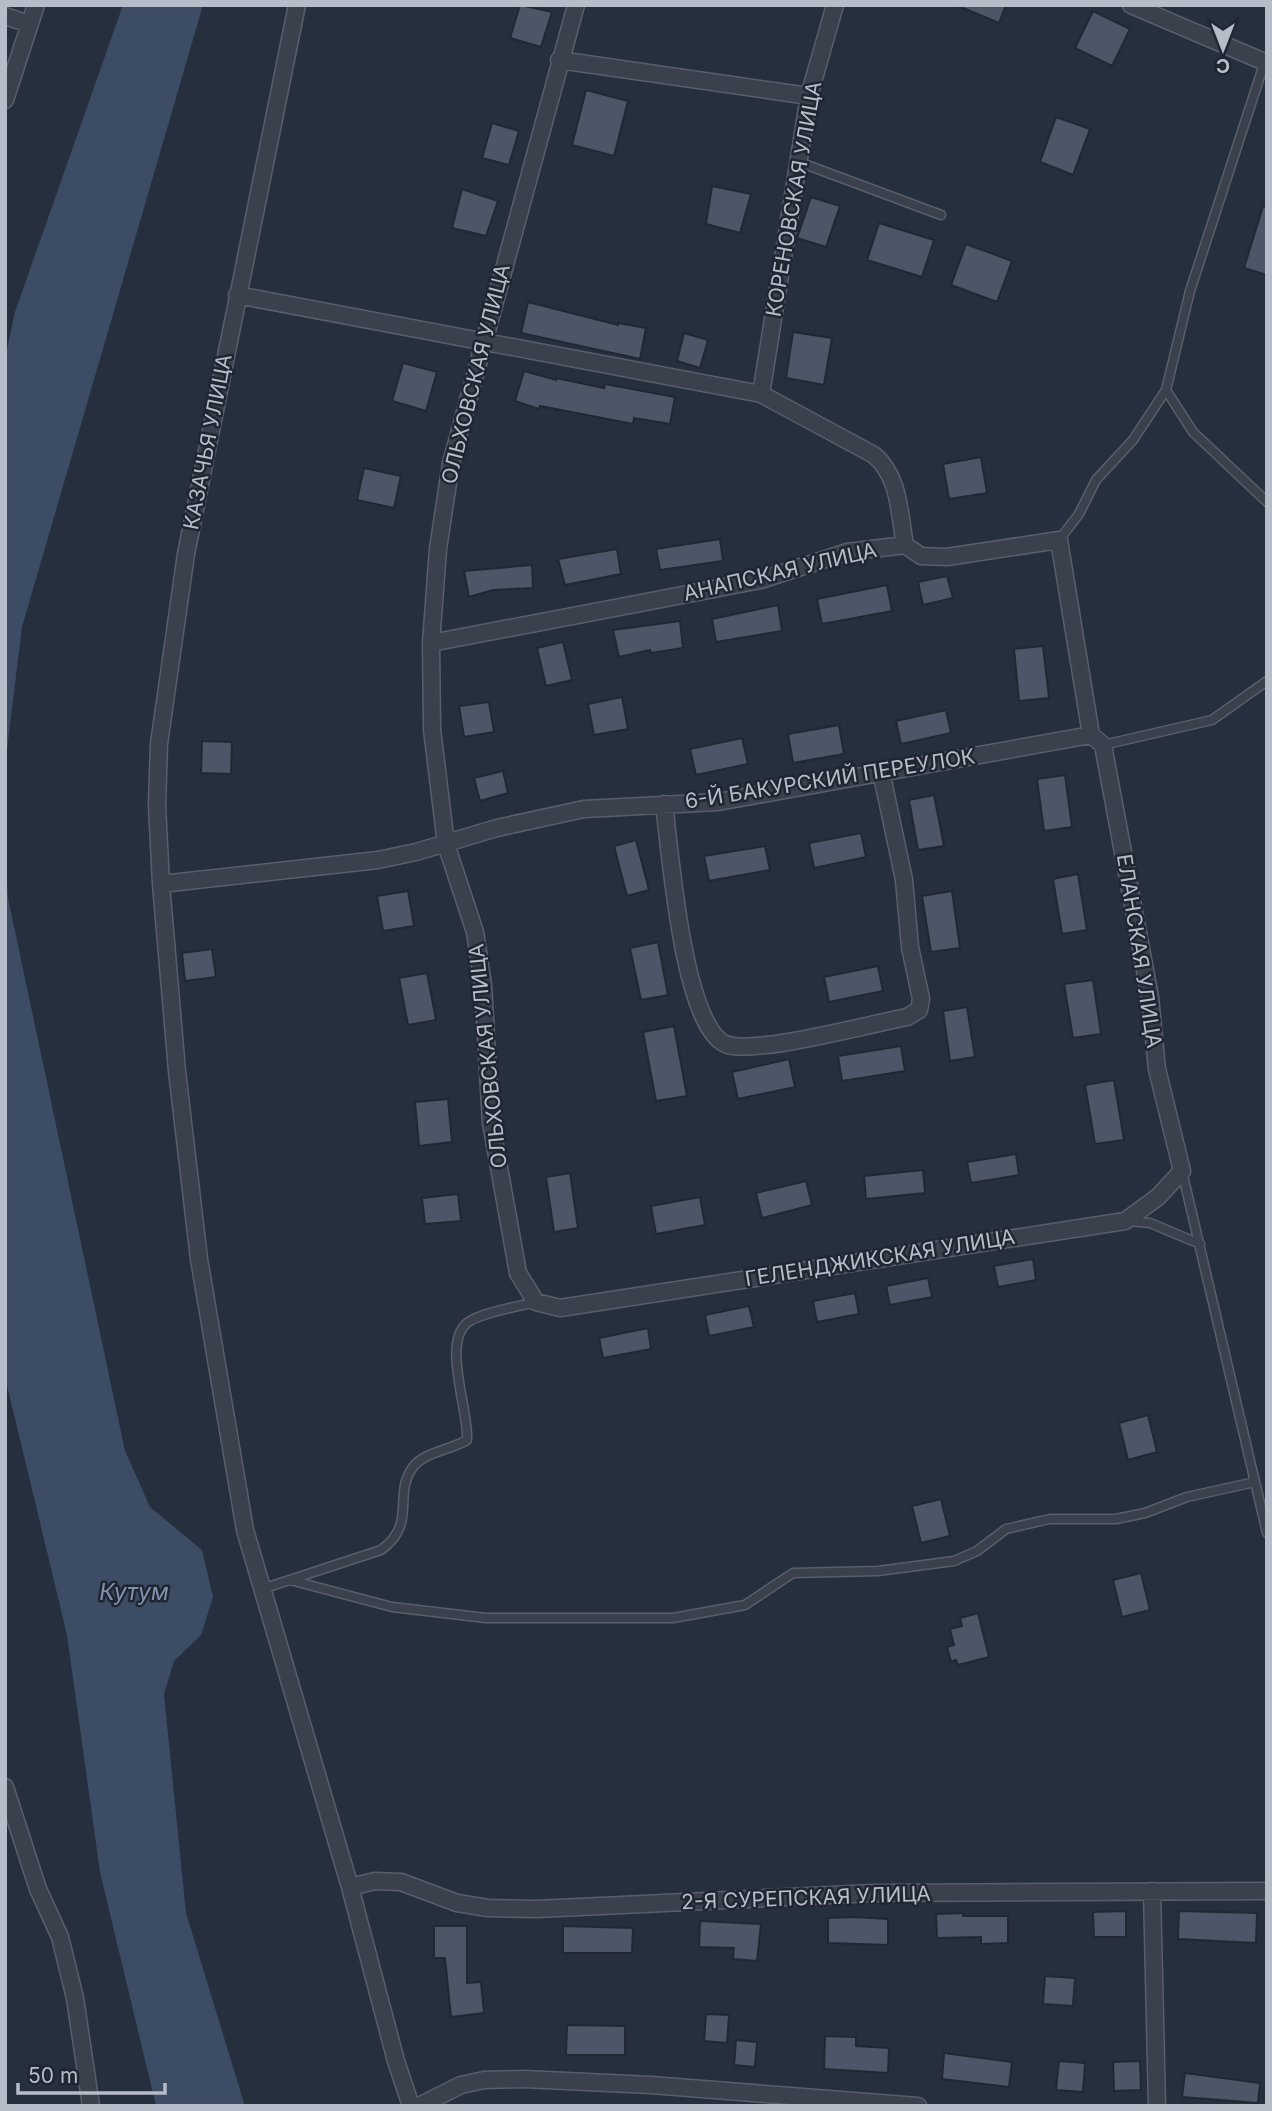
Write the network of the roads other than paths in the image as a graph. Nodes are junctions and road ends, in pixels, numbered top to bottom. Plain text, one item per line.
1 (36, 5) edge
2 (297, 5) edge
3 (576, 5) edge
4 (835, 5) edge
5 (1131, 5) edge
6 (5, 16) edge
7 (29, 24) junction
8 (559, 60) junction
9 (1266, 64) edge
10 (809, 96) junction
11 (5, 100) edge
12 (799, 162) junction
13 (942, 215) dead end
14 (237, 295) junction
15 (481, 343) junction
16 (1166, 390) junction
17 (761, 394) junction
18 (1267, 502) edge
19 (1059, 540) junction
20 (905, 545) junction
21 (431, 643) junction
22 (1267, 681) edge
23 (1097, 740) junction
24 (881, 771) junction
25 (664, 804) junction
26 (446, 844) junction
27 (161, 884) junction
28 (1182, 1171) junction
29 (1125, 1221) junction
30 (1199, 1244) junction
31 (536, 1302) junction
32 (1255, 1482) junction
33 (1267, 1533) edge
34 (290, 1580) junction
35 (262, 1589) junction
36 (5, 1787) edge
37 (350, 1887) junction
38 (1152, 1891) junction
39 (1267, 1891) edge
40 (92, 2106) edge
41 (411, 2106) edge
42 (419, 2106) edge
43 (918, 2106) edge
44 (1157, 2106) edge

1 - 7 street
2 - 14 street, КАЗАЧЬЯ УЛИЦА
3 - 8 street, ОЛЬХОВСКАЯ УЛИЦА
4 - 10 street, КОРЕНОВСКАЯ УЛИЦА
5 - 9 street
6 - 7 street
7 - 11 street
8 - 10 street
8 - 15 street, ОЛЬХОВСКАЯ УЛИЦА
9 - 16 lane
10 - 12 street, КОРЕНОВСКАЯ УЛИЦА
12 - 13 lane
12 - 17 street, КОРЕНОВСКАЯ УЛИЦА
14 - 15 street
14 - 27 street, КАЗАЧЬЯ УЛИЦА
15 - 17 street
15 - 21 street, ОЛЬХОВСКАЯ УЛИЦА
16 - 18 lane
16 - 19 lane
17 - 20 street
19 - 20 street, АНАПСКАЯ УЛИЦА
19 - 23 street
20 - 21 street, АНАПСКАЯ УЛИЦА
21 - 26 street, ОЛЬХОВСКАЯ УЛИЦА
22 - 23 lane
23 - 24 street, 6-Й БАКУРСКИЙ ПЕРЕУЛОК
23 - 28 street, ЕЛАНСКАЯ УЛИЦА
24 - 25 street, 6-Й БАКУРСКИЙ ПЕРЕУЛОК
24 - 25 street
25 - 26 street, 6-Й БАКУРСКИЙ ПЕРЕУЛОК
26 - 27 street, 6-Й БАКУРСКИЙ ПЕРЕУЛОК
26 - 31 street, ОЛЬХОВСКАЯ УЛИЦА
27 - 35 street, КАЗАЧЬЯ УЛИЦА
28 - 29 street, ГЕЛЕНДЖИКСКАЯ УЛИЦА
28 - 30 lane
29 - 30 lane
29 - 31 street, ГЕЛЕНДЖИКСКАЯ УЛИЦА
30 - 32 lane
31 - 34 lane
32 - 33 lane
32 - 34 lane
34 - 35 lane
35 - 37 street, КАЗАЧЬЯ УЛИЦА
36 - 40 street
37 - 38 street, 2-Я СУРЕПСКАЯ УЛИЦА
37 - 41 street, КАЗАЧЬЯ УЛИЦА
38 - 39 street, 2-Я СУРЕПСКАЯ УЛИЦА
38 - 44 street
42 - 43 street

